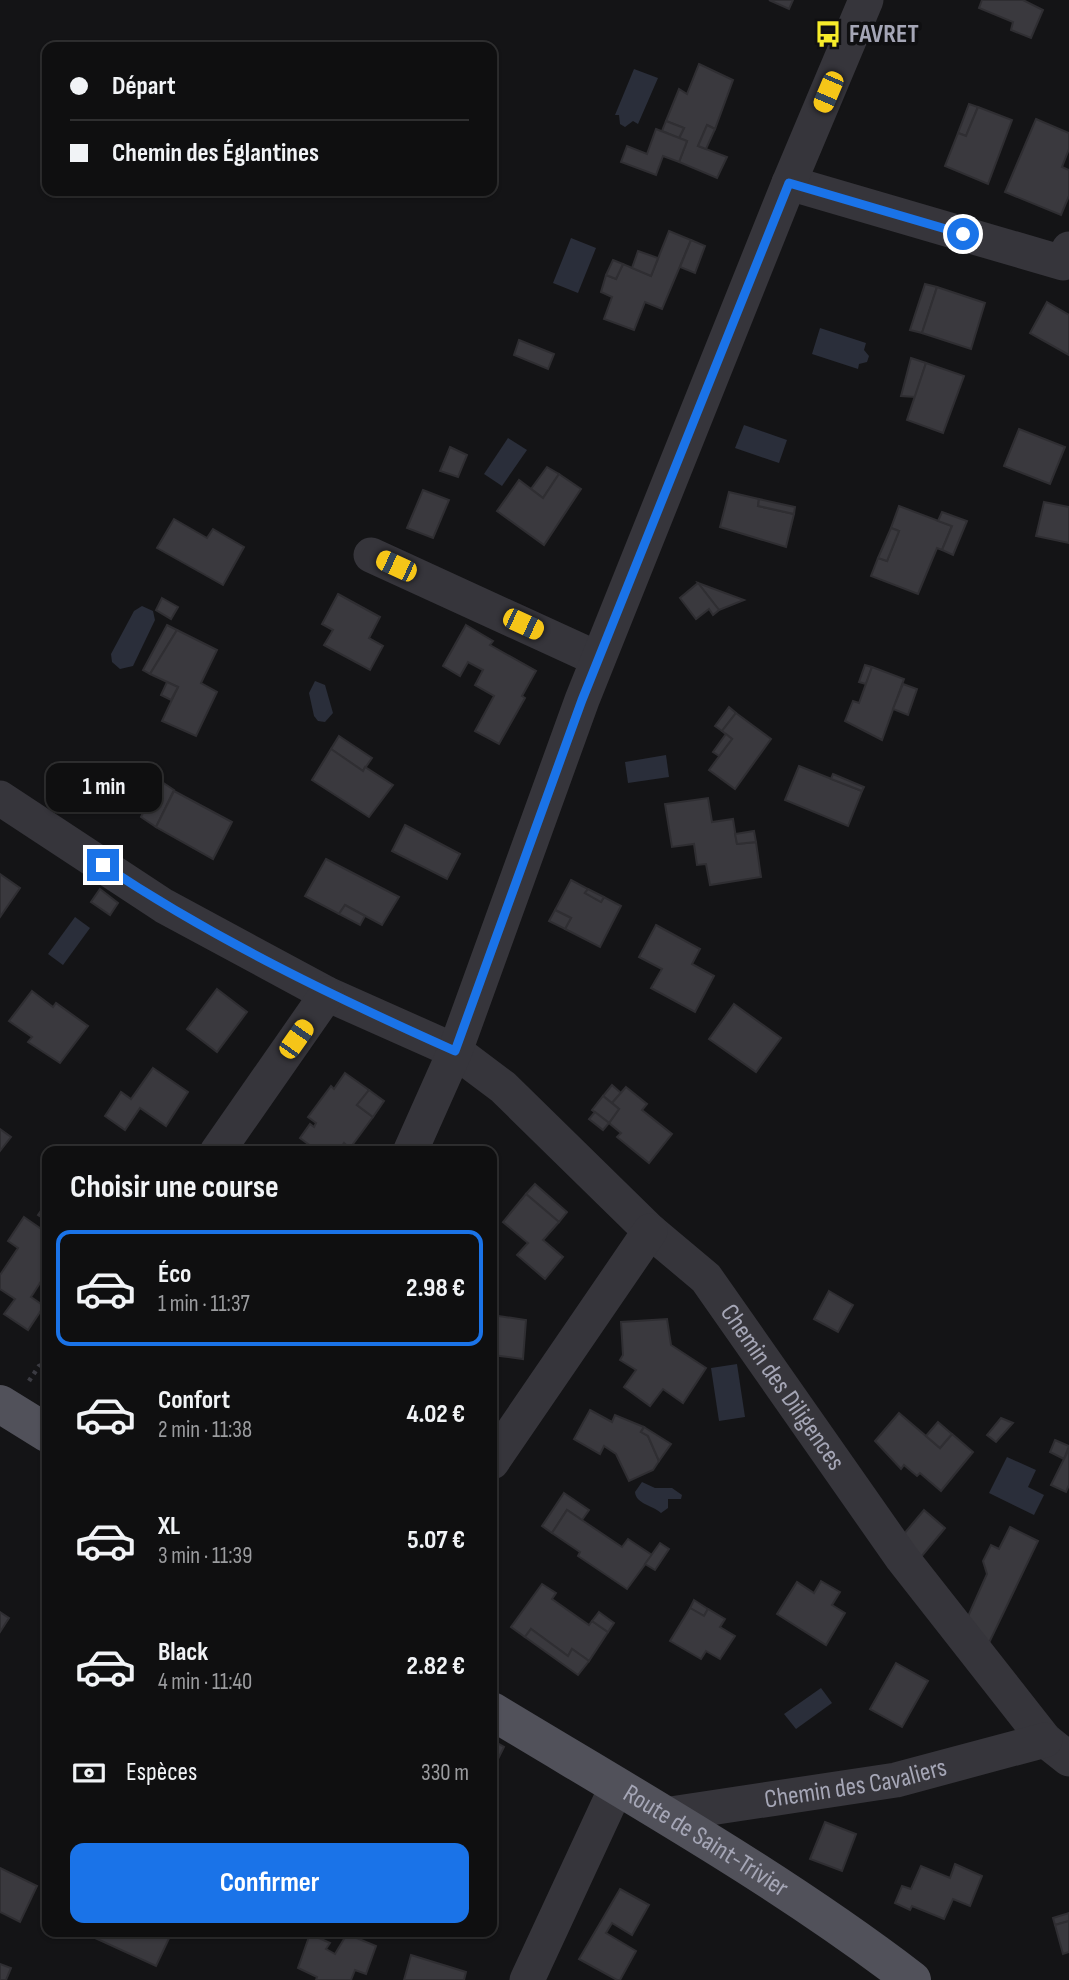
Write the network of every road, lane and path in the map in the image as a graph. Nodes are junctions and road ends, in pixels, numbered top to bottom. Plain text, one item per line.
1 (866, 0) edge
2 (789, 183) junction
3 (1069, 249) edge
4 (371, 555) dead end
5 (598, 659) junction
6 (0, 798) edge
7 (327, 993) junction
8 (455, 1051) junction
9 (221, 1146) edge
10 (413, 1146) edge
11 (650, 1231) junction
12 (42, 1365) edge
13 (13, 1395) edge
14 (42, 1427) edge
15 (497, 1455) edge
16 (497, 1714) edge
17 (1057, 1750) edge
18 (617, 1786) junction
19 (664, 1815) junction
20 (527, 1980) edge
21 (912, 1980) edge

1 - 2 street
2 - 3 street
2 - 5 street
4 - 5 street
5 - 8 street
6 - 7 street, Chemin des Diligences
7 - 8 street, Chemin des Diligences
7 - 9 street
8 - 10 street
8 - 11 street, Chemin des Diligences
11 - 15 street
11 - 17 street, Chemin des Diligences
12 - 13 path
13 - 14 main road
16 - 18 main road, Route de Saint-Trivier
17 - 19 street, Chemin des Cavaliers
18 - 19 main road, Route de Saint-Trivier
18 - 20 street
19 - 21 main road, Route de Saint-Trivier

